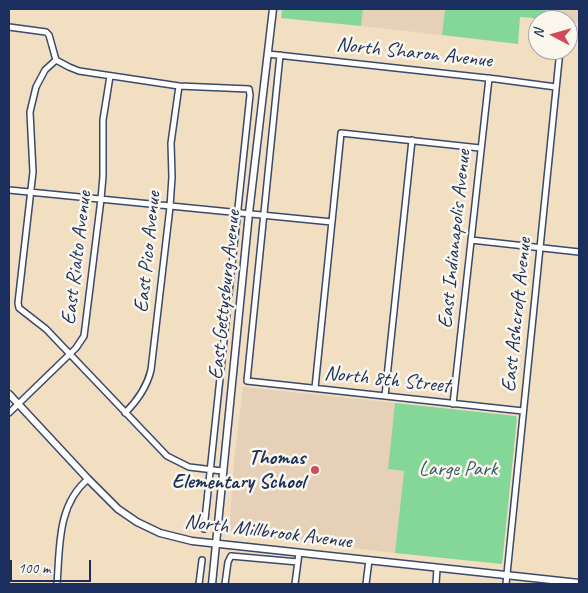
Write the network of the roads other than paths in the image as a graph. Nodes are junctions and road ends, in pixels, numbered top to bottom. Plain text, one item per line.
1 (273, 9) edge
2 (9, 27) edge
3 (268, 54) junction
4 (280, 55) junction
5 (56, 60) junction
6 (559, 60) edge
7 (110, 76) junction
8 (489, 78) junction
9 (179, 86) junction
10 (556, 87) junction
11 (412, 140) junction
12 (480, 148) junction
13 (9, 190) edge
14 (32, 192) junction
15 (101, 199) junction
16 (170, 207) junction
17 (237, 212) junction
18 (249, 213) junction
19 (264, 214) junction
20 (332, 222) junction
21 (471, 240) junction
22 (540, 247) junction
23 (579, 252) edge
24 (70, 354) junction
25 (315, 388) junction
26 (9, 394) edge
27 (385, 396) junction
28 (18, 404) junction
29 (454, 404) junction
30 (524, 411) junction
31 (126, 413) junction
32 (9, 414) edge
33 (210, 470) junction
34 (222, 471) junction
35 (88, 479) junction
36 (204, 528) dead end
37 (216, 544) junction
38 (299, 552) junction
39 (202, 560) dead end
40 (369, 560) junction
41 (298, 562) junction
42 (438, 568) junction
43 (507, 575) junction
44 (579, 583) edge
45 (57, 584) edge
46 (199, 584) edge
47 (212, 584) edge
48 (226, 584) edge
49 (296, 584) edge
50 (366, 584) edge
51 (436, 584) edge
52 (506, 584) edge

1 - 3 street, East Gettysburg Avenue
2 - 5 street
3 - 4 street, North Sharon Avenue
3 - 18 street, East Gettysburg Avenue
4 - 8 street, North Sharon Avenue
4 - 19 street
5 - 7 street
5 - 14 street
6 - 10 street, East Ashcroft Avenue
7 - 9 street
7 - 15 street, East Rialto Avenue
8 - 10 street, North Sharon Avenue
8 - 12 street, East Indianapolis Avenue
9 - 16 street, East Pico Avenue
9 - 17 street
10 - 22 street, East Ashcroft Avenue
11 - 12 street
11 - 20 street
11 - 27 street
12 - 21 street, East Indianapolis Avenue
13 - 14 street
14 - 15 street
14 - 24 street
15 - 16 street
15 - 24 street, East Rialto Avenue
16 - 17 street
16 - 31 street, East Pico Avenue
17 - 18 street
17 - 33 street
18 - 19 street
18 - 34 street, East Gettysburg Avenue
19 - 20 street
19 - 25 street, North 8th Street
20 - 25 street
21 - 22 street
21 - 29 street, East Indianapolis Avenue
22 - 23 street
22 - 30 street, East Ashcroft Avenue
24 - 28 street, East Rialto Avenue
24 - 31 street
25 - 27 street, North 8th Street
26 - 28 street, North Millbrook Avenue
27 - 29 street, North 8th Street
28 - 32 street, East Rialto Avenue
28 - 35 street, North Millbrook Avenue
29 - 30 street, North 8th Street
30 - 43 street, East Ashcroft Avenue
31 - 33 street
33 - 34 street
33 - 36 street
34 - 37 street, East Gettysburg Avenue
35 - 37 street, North Millbrook Avenue
35 - 45 street
37 - 38 street, North Millbrook Avenue
37 - 47 street, East Gettysburg Avenue
38 - 40 street, North Millbrook Avenue
38 - 41 street
39 - 46 street
40 - 42 street, North Millbrook Avenue
40 - 50 street
41 - 48 street, North Millbrook Avenue
41 - 49 street
42 - 43 street, North Millbrook Avenue
42 - 51 street
43 - 44 street, North Millbrook Avenue
43 - 52 street, East Ashcroft Avenue

